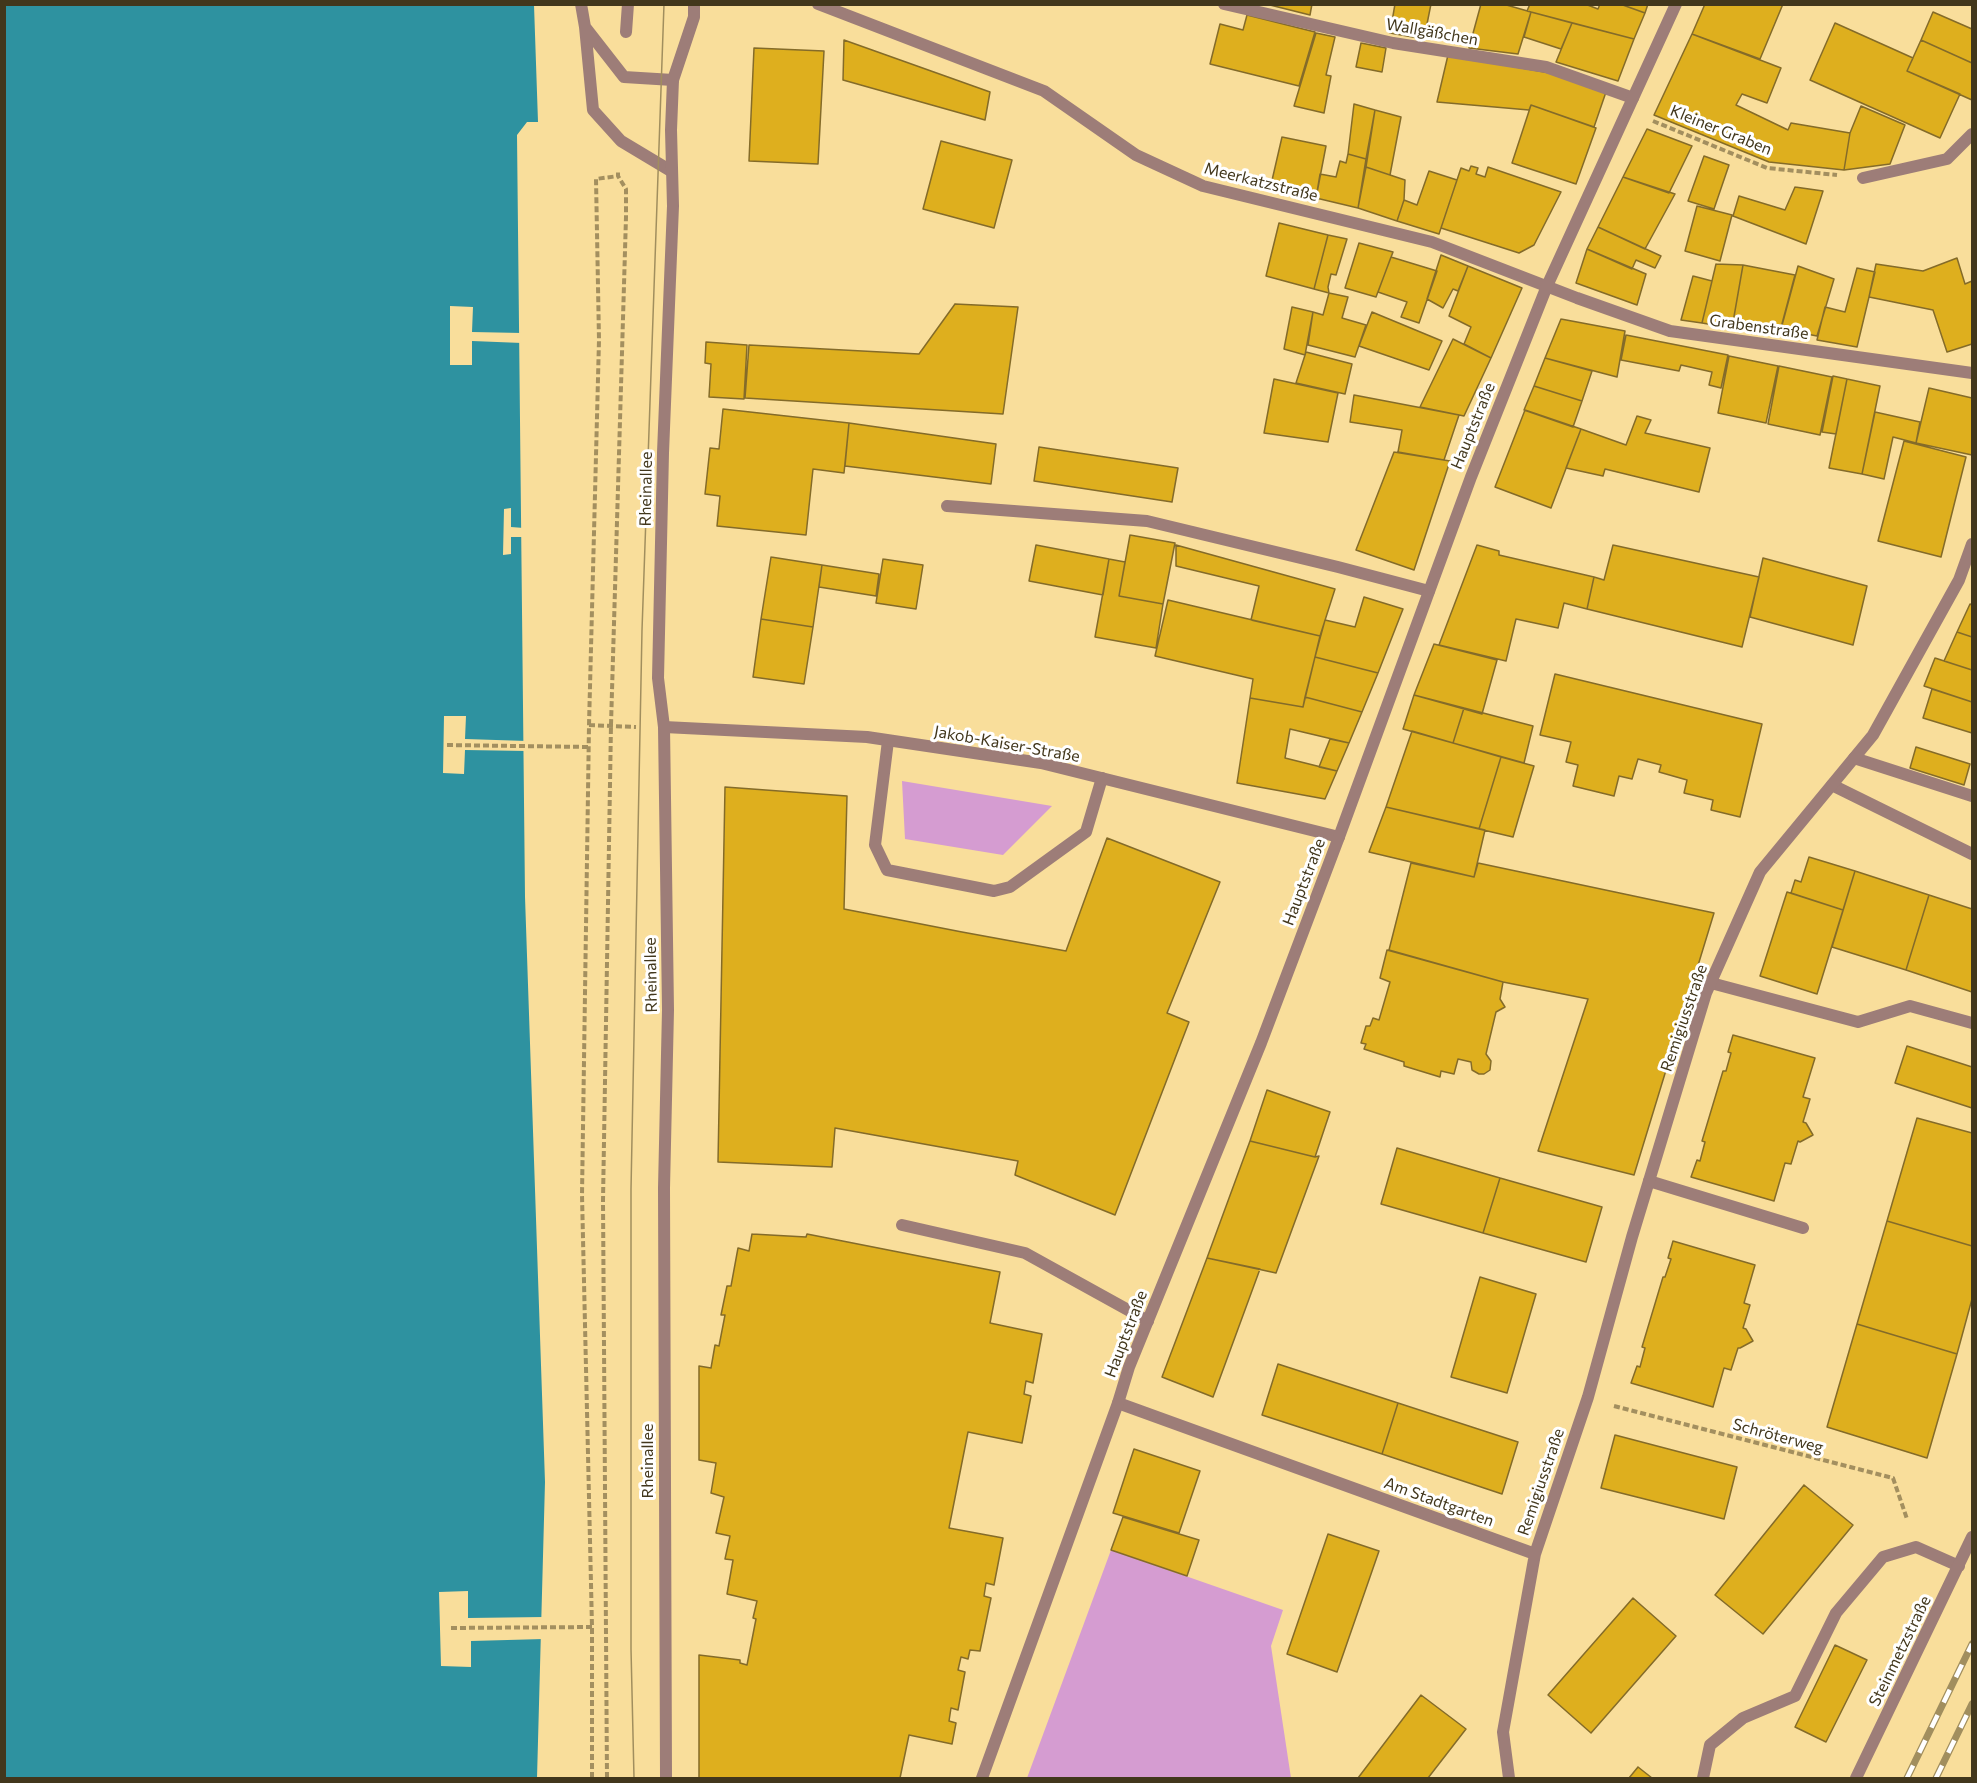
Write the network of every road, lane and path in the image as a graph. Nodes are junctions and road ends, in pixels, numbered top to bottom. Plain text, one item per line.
1 (581, 4) edge
2 (628, 4) edge
3 (694, 4) edge
4 (818, 4) edge
5 (1224, 4) edge
6 (1676, 4) edge
7 (585, 27) junction
8 (626, 32) dead end
9 (673, 80) junction
10 (1630, 104) junction
11 (1972, 134) edge
12 (621, 141) junction
13 (671, 171) junction
14 (618, 176) junction
15 (1863, 178) joint
16 (1547, 286) junction
17 (1972, 373) edge
18 (946, 506) dead end
19 (1972, 544) edge
20 (1429, 591) junction
21 (611, 723) junction
22 (589, 725) junction
23 (664, 727) junction
24 (888, 741) junction
25 (447, 745) dead end
26 (588, 747) junction
27 (1854, 758) junction
28 (1102, 778) junction
29 (1832, 785) junction
30 (1972, 796) edge
31 (1339, 837) junction
32 (1972, 854) edge
33 (1711, 983) junction
34 (1972, 1023) edge
35 (1649, 1181) junction
36 (902, 1225) dead end
37 (1803, 1228) dead end
38 (1148, 1321) junction
39 (1588, 1397) junction
40 (1118, 1403) junction
41 (1972, 1537) edge
42 (1916, 1547) junction
43 (1535, 1554) junction
44 (1959, 1566) junction
45 (592, 1627) junction
46 (451, 1628) dead end
47 (592, 1779) edge
48 (607, 1779) edge
49 (666, 1779) edge
50 (981, 1779) edge
51 (1509, 1779) edge
52 (1703, 1779) edge
53 (1856, 1779) edge

1 - 7 street
2 - 8 street
3 - 9 street, Rheinallee
4 - 16 street, Meerkatzstraße
5 - 10 street, Wallgäßchen
6 - 10 street, Hauptstraße
7 - 9 street
7 - 12 street
9 - 13 street, Rheinallee
10 - 15 path, Kleiner Graben
10 - 16 street, Hauptstraße
11 - 15 street
12 - 13 street
12 - 14 path
13 - 23 street, Rheinallee
14 - 21 path
14 - 22 path
16 - 17 street, Grabenstraße
16 - 20 street, Hauptstraße
18 - 20 street
19 - 27 street, Remigiusstraße
20 - 31 street, Hauptstraße
21 - 22 path
21 - 48 path
22 - 26 path
23 - 24 street, Jakob-Kaiser-Straße
23 - 49 street, Rheinallee
24 - 28 street, Jakob-Kaiser-Straße
24 - 28 street
25 - 26 path
26 - 45 path
27 - 29 street, Remigiusstraße
27 - 30 street
28 - 31 street, Jakob-Kaiser-Straße
29 - 32 street
29 - 33 street, Remigiusstraße
31 - 38 street, Hauptstraße
33 - 34 street
33 - 35 street, Remigiusstraße
35 - 37 street
35 - 39 street, Remigiusstraße
36 - 38 street
38 - 40 street, Hauptstraße
39 - 42 path, Schröterweg
39 - 43 street, Remigiusstraße
40 - 43 street, Am Stadtgarten
40 - 50 street, Hauptstraße
41 - 44 street, Steinmetzstraße
42 - 44 street
42 - 52 street
43 - 51 street
44 - 53 street, Steinmetzstraße
45 - 46 path
45 - 47 path

